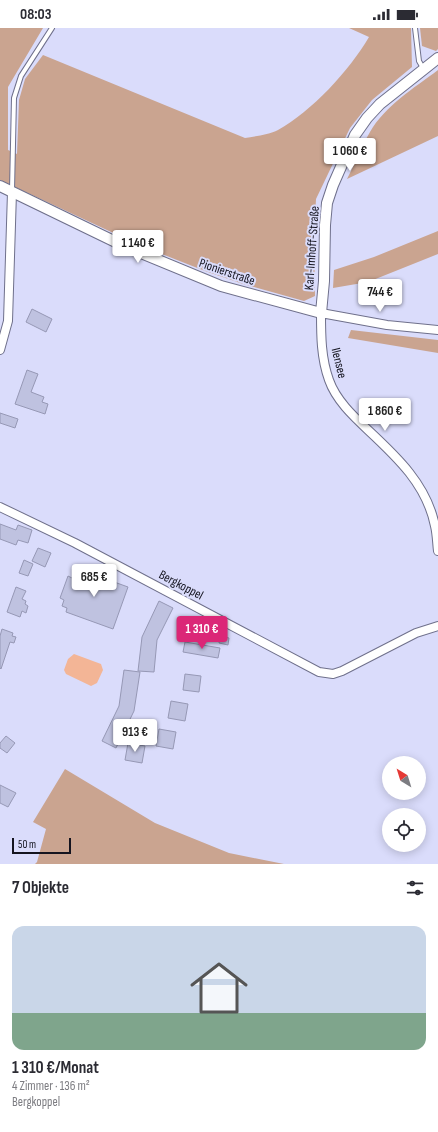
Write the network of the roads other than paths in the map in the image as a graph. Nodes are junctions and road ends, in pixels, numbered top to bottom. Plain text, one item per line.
1 (52, 28) edge
2 (415, 28) edge
3 (438, 58) edge
4 (424, 68) junction
5 (0, 186) edge
6 (12, 192) junction
7 (321, 313) junction
8 (438, 330) edge
9 (0, 350) edge
10 (0, 507) edge
11 (438, 550) edge
12 (438, 626) edge

1 - 6 lane
2 - 4 lane
3 - 4 street, Karl-Imhoff-Straße
4 - 7 street, Karl-Imhoff-Straße
5 - 6 street, Pionierstraße
6 - 7 street, Pionierstraße
6 - 9 street
7 - 8 street, Pionierstraße
7 - 11 street, Ilensee
10 - 12 street, Bergkoppel

